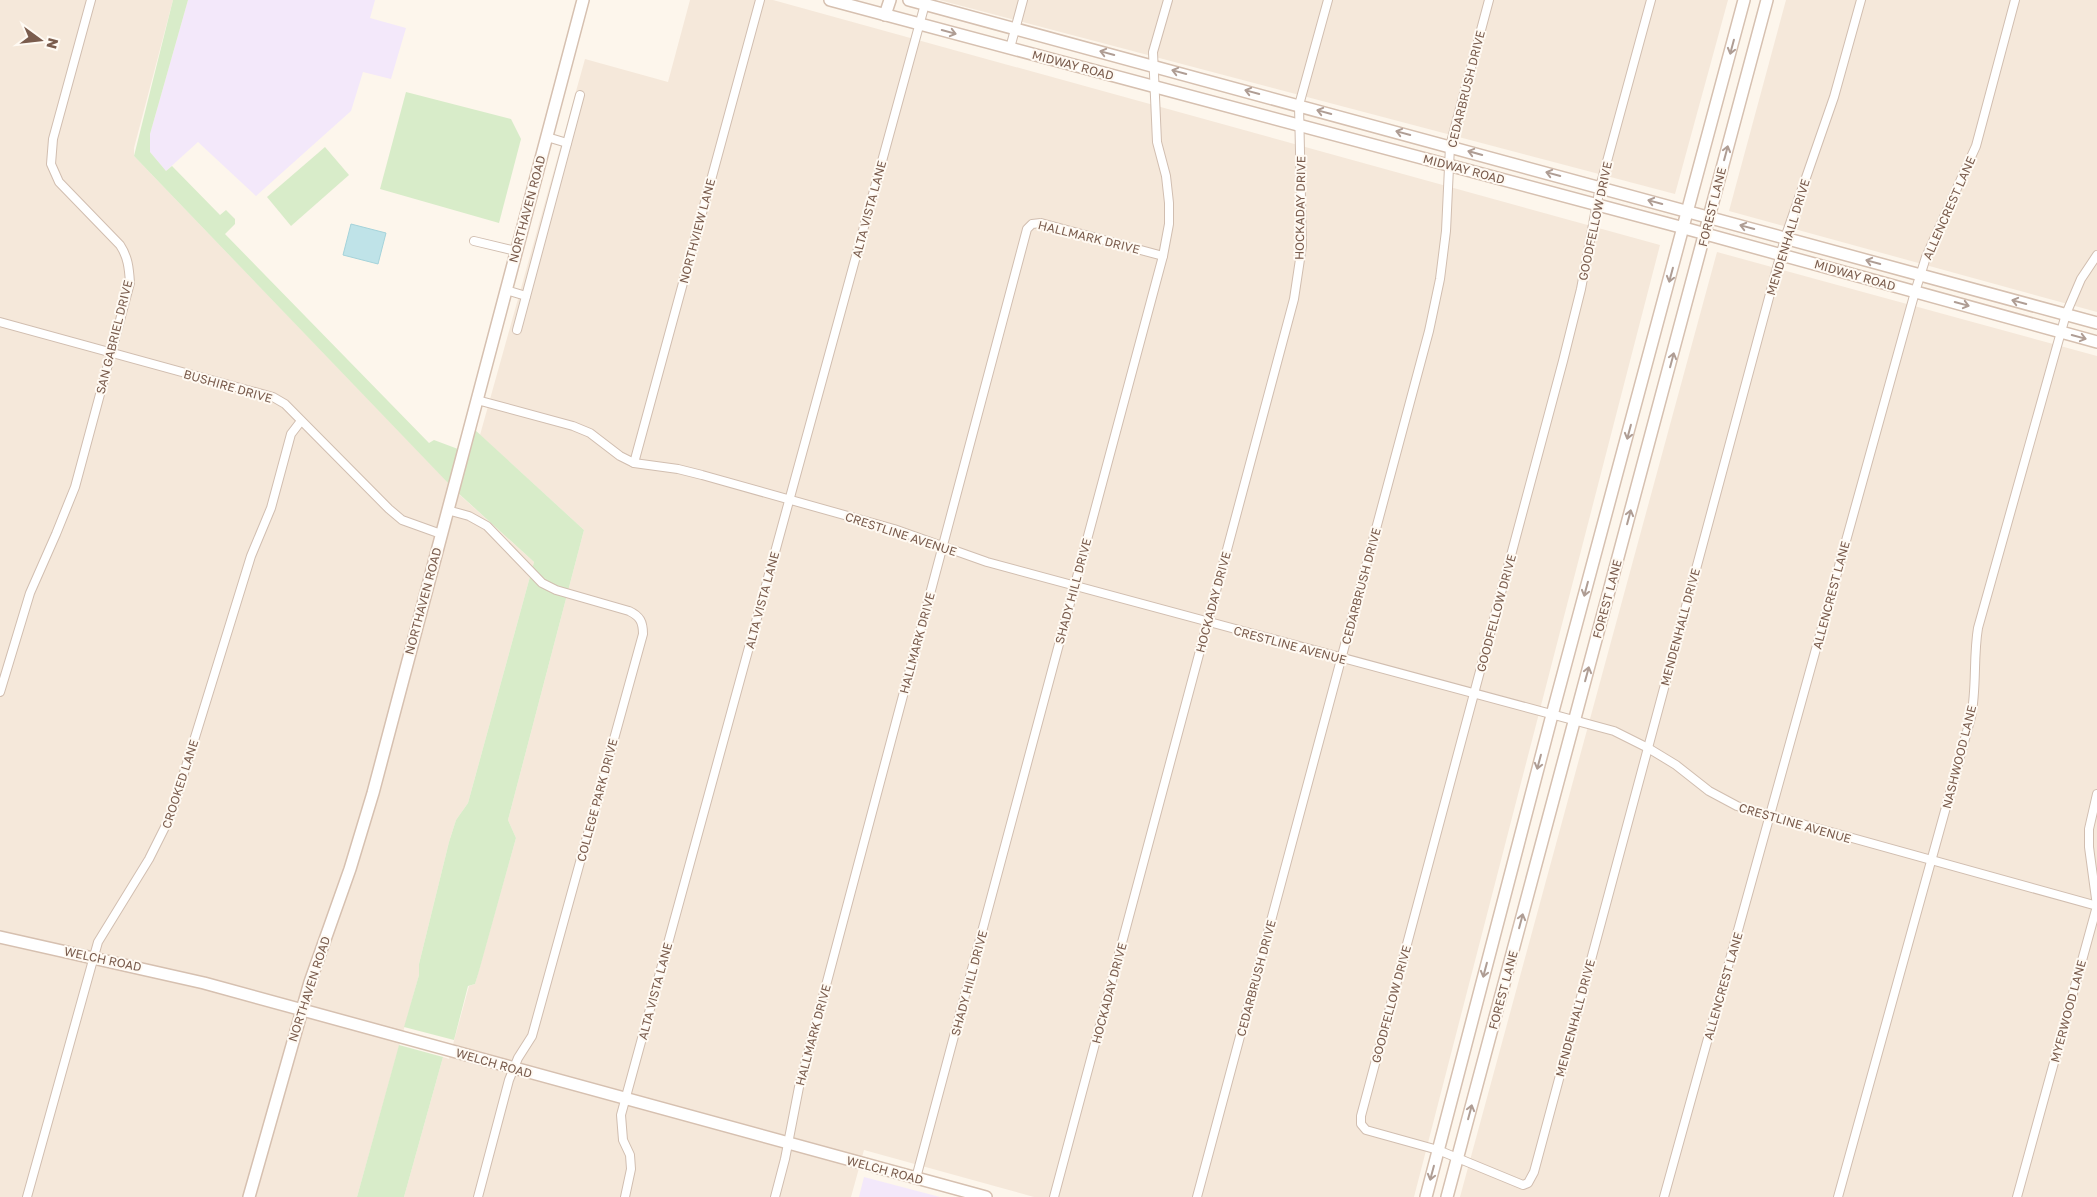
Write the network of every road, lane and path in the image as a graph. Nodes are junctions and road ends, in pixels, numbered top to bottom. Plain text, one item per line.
1 (91, 0) edge
2 (582, 0) edge
3 (760, 0) edge
4 (830, 0) edge
5 (890, 0) edge
6 (909, 0) edge
7 (1023, 0) edge
8 (1168, 0) edge
9 (1328, 0) edge
10 (1489, 0) edge
11 (1651, 0) edge
12 (1744, 0) edge
13 (1767, 0) edge
14 (1861, 0) edge
15 (2016, 0) edge
16 (924, 4) junction
17 (886, 15) junction
18 (919, 24) junction
19 (1015, 28) junction
20 (1010, 48) junction
21 (1154, 66) junction
22 (1156, 88) junction
23 (580, 94) dead end
24 (1299, 105) junction
25 (1300, 126) junction
26 (547, 136) junction
27 (567, 143) junction
28 (1450, 146) junction
29 (1450, 165) junction
30 (1600, 187) junction
31 (1597, 205) junction
32 (1689, 211) junction
33 (1710, 217) junction
34 (1684, 228) junction
35 (1706, 234) junction
36 (1785, 238) junction
37 (474, 240) dead end
38 (516, 251) junction
39 (1780, 254) junction
40 (2097, 255) edge
41 (1163, 256) junction
42 (1920, 274) junction
43 (506, 290) junction
44 (1915, 292) junction
45 (526, 296) junction
46 (2066, 314) junction
47 (0, 322) edge
48 (2097, 323) edge
49 (516, 330) dead end
50 (2061, 332) junction
51 (2097, 342) edge
52 (112, 353) junction
53 (477, 400) junction
54 (300, 421) junction
55 (634, 463) junction
56 (790, 500) junction
57 (447, 510) junction
58 (441, 534) junction
59 (942, 546) junction
60 (1075, 586) junction
61 (1208, 622) junction
62 (1341, 659) junction
63 (0, 692) edge
64 (1474, 694) junction
65 (1552, 715) junction
66 (1574, 721) junction
67 (1648, 748) junction
68 (2097, 794) edge
69 (1770, 817) junction
70 (1932, 860) junction
71 (2097, 906) edge
72 (0, 937) edge
73 (94, 957) junction
74 (301, 1010) junction
75 (514, 1068) junction
76 (626, 1099) junction
77 (789, 1144) junction
78 (1438, 1150) junction
79 (1457, 1159) junction
80 (916, 1178) junction
81 (27, 1197) edge
82 (249, 1197) edge
83 (478, 1197) edge
84 (625, 1197) edge
85 (775, 1197) edge
86 (986, 1197) edge
87 (1054, 1197) edge
88 (1196, 1197) edge
89 (1426, 1197) edge
90 (1447, 1197) edge
91 (1664, 1197) edge
92 (1838, 1197) edge
93 (2017, 1197) edge

1 - 52 street, SAN GABRIEL DRIVE
2 - 26 main road, NORTHAVEN ROAD
3 - 55 street, NORTHVIEW LANE
4 - 17 main road, MIDWAY ROAD
5 - 17 main road
6 - 16 main road, MIDWAY ROAD
7 - 19 street
8 - 21 street, SHADY HILL DRIVE
9 - 24 street, HOCKADAY DRIVE
10 - 28 street, CEDARBRUSH DRIVE
11 - 30 street, GOODFELLOW DRIVE
12 -> 32 main road, FOREST LANE
33 -> 13 main road, FOREST LANE
14 - 36 street, MENDENHALL DRIVE
15 - 42 street, ALLENCREST LANE
16 - 18 street, ALTA VISTA LANE
16 - 19 main road, MIDWAY ROAD
17 - 18 main road, MIDWAY ROAD
18 -> 20 main road, MIDWAY ROAD
18 - 56 street, ALTA VISTA LANE
19 - 20 street
21 -> 19 main road, MIDWAY ROAD
20 - 22 main road, MIDWAY ROAD
21 - 22 street, SHADY HILL DRIVE
24 -> 21 main road, MIDWAY ROAD
22 - 25 main road, MIDWAY ROAD
22 - 41 street, SHADY HILL DRIVE
23 - 27 street
24 - 25 street, HOCKADAY DRIVE
28 -> 24 main road, MIDWAY ROAD
25 - 29 main road, MIDWAY ROAD
25 - 61 street, HOCKADAY DRIVE
26 - 27 street
26 - 38 main road, NORTHAVEN ROAD
27 - 45 street
28 - 29 street, CEDARBRUSH DRIVE
30 -> 28 main road, MIDWAY ROAD
29 - 31 main road, MIDWAY ROAD
29 - 62 street, CEDARBRUSH DRIVE
30 - 31 street, GOODFELLOW DRIVE
32 -> 30 main road, MIDWAY ROAD
31 - 34 main road, MIDWAY ROAD
31 - 64 street, GOODFELLOW DRIVE
32 - 33 main road, MIDWAY ROAD
32 - 34 main road, FOREST LANE
33 - 35 main road, FOREST LANE
36 -> 33 main road, MIDWAY ROAD
34 - 35 main road, MIDWAY ROAD
34 -> 65 main road, FOREST LANE
35 - 39 main road, MIDWAY ROAD
66 -> 35 main road, FOREST LANE
36 - 39 street, MENDENHALL DRIVE
42 -> 36 main road, MIDWAY ROAD
37 - 38 street
38 - 43 main road, NORTHAVEN ROAD
39 - 44 main road, MIDWAY ROAD
39 - 67 street, MENDENHALL DRIVE
40 - 46 street, NASHWOOD LANE
41 - 59 street, HALLMARK DRIVE
41 - 60 street, SHADY HILL DRIVE
42 - 44 street, ALLENCREST LANE
46 -> 42 main road, MIDWAY ROAD
43 - 45 street
43 - 53 main road, NORTHAVEN ROAD
44 -> 50 main road, MIDWAY ROAD
44 - 69 street, ALLENCREST LANE
45 - 49 street
46 - 48 main road, MIDWAY ROAD
46 - 50 street, NASHWOOD LANE
47 - 52 street, BUSHIRE DRIVE
50 -> 51 main road, MIDWAY ROAD
50 - 70 street, NASHWOOD LANE
52 - 54 street, BUSHIRE DRIVE
52 - 63 street, SAN GABRIEL DRIVE
53 - 55 street, CRESTLINE AVENUE
53 - 57 main road, NORTHAVEN ROAD
54 - 58 street, BUSHIRE DRIVE
54 - 73 street, CROOKED LANE
55 - 56 street, CRESTLINE AVENUE
56 - 59 street, CRESTLINE AVENUE
56 - 76 street, ALTA VISTA LANE
57 - 58 main road, NORTHAVEN ROAD
57 - 75 street, COLLEGE PARK DRIVE
58 - 74 main road, NORTHAVEN ROAD
59 - 60 street, CRESTLINE AVENUE
59 - 77 street, HALLMARK DRIVE
60 - 61 street, CRESTLINE AVENUE
60 - 80 street, SHADY HILL DRIVE
61 - 62 street, CRESTLINE AVENUE
61 - 87 street, HOCKADAY DRIVE
62 - 64 street, CRESTLINE AVENUE
62 - 88 street, CEDARBRUSH DRIVE
64 - 65 street, CRESTLINE AVENUE
64 - 78 street, GOODFELLOW DRIVE
65 - 66 street, CRESTLINE AVENUE
65 -> 78 main road, FOREST LANE
66 - 67 street, CRESTLINE AVENUE
79 -> 66 main road, FOREST LANE
67 - 69 street, CRESTLINE AVENUE
67 - 79 street, MENDENHALL DRIVE
68 - 71 street, MYERWOOD LANE
69 - 70 street, CRESTLINE AVENUE
69 - 91 street, ALLENCREST LANE
70 - 71 street, CRESTLINE AVENUE
70 - 92 street, NASHWOOD LANE
71 - 93 street, MYERWOOD LANE
72 - 73 main road, WELCH ROAD
73 - 74 main road, WELCH ROAD
73 - 81 street, CROOKED LANE
74 - 75 main road, WELCH ROAD
74 - 82 main road, NORTHAVEN ROAD
75 - 76 main road, WELCH ROAD
75 - 83 street, COLLEGE PARK DRIVE
76 - 77 main road, WELCH ROAD
76 - 84 street, ALTA VISTA LANE
77 - 80 main road, WELCH ROAD
77 - 85 street, HALLMARK DRIVE
78 - 79 street, GOODFELLOW DRIVE
78 -> 89 main road, FOREST LANE
79 - 90 main road, FOREST LANE
80 - 86 main road, WELCH ROAD

